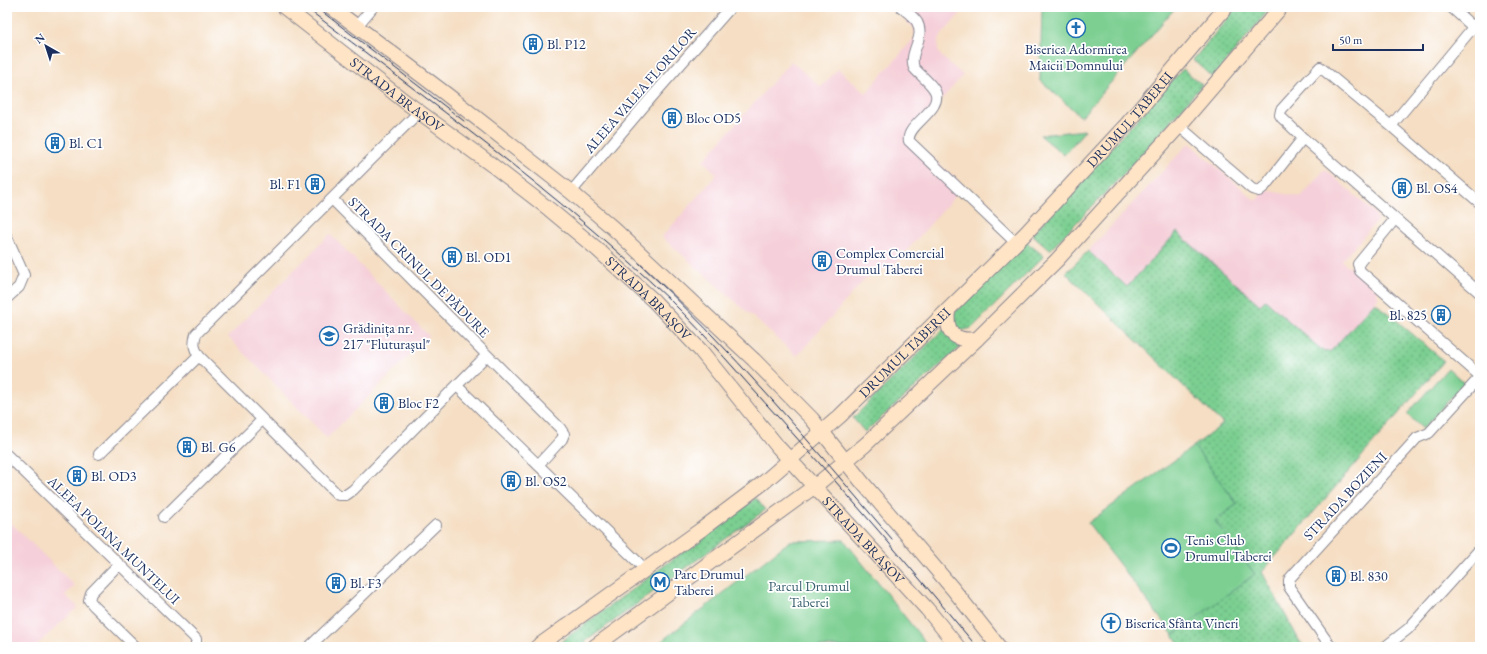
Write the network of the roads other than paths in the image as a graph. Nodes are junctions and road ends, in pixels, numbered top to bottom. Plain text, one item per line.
1 (284, 7) edge
2 (331, 7) edge
3 (373, 7) edge
4 (731, 7) edge
5 (1226, 7) edge
6 (1281, 7) edge
7 (1451, 7) edge
8 (905, 8) edge
9 (1480, 19) edge
10 (357, 26) junction
11 (1473, 27) junction
12 (419, 112) junction
13 (1179, 126) junction
14 (1391, 126) junction
15 (1303, 138) junction
16 (571, 192) junction
17 (332, 199) junction
18 (1480, 203) edge
19 (1395, 219) junction
20 (7, 237) edge
21 (1016, 243) junction
22 (1480, 293) edge
23 (7, 298) edge
24 (948, 310) junction
25 (977, 339) junction
26 (487, 355) junction
27 (199, 356) junction
28 (1480, 376) edge
29 (457, 386) junction
30 (262, 420) junction
31 (822, 432) junction
32 (99, 454) dead end
33 (7, 455) edge
34 (790, 459) junction
35 (846, 461) junction
36 (538, 465) junction
37 (815, 486) junction
38 (164, 517) dead end
39 (436, 525) dead end
40 (1480, 549) edge
41 (118, 565) junction
42 (646, 570) junction
43 (136, 647) edge
44 (196, 647) edge
45 (309, 647) edge
46 (537, 647) edge
47 (594, 647) edge
48 (958, 647) edge
49 (999, 647) edge
50 (1331, 647) edge
51 (1385, 647) edge

1 - 12 main road, STRADA BRAȘOV
2 - 10 main road, STRADA BRAȘOV
3 - 10 street
4 - 16 street, ALEEA VALEA FLORILOR
5 - 21 main road, DRUMUL TABEREI
6 - 13 main road
7 - 11 street
8 - 21 street
9 - 11 street
10 - 16 main road, STRADA BRAȘOV
11 - 14 street
12 - 17 street, STRADA CRINUL DE PĂDURE
12 - 34 main road, STRADA BRAȘOV
13 - 15 street
13 - 25 main road
14 - 15 street
14 - 18 street
15 - 19 street
16 - 31 main road, STRADA BRAȘOV
17 - 26 street, STRADA CRINUL DE PĂDURE
17 - 27 street, STRADA CRINUL DE PĂDURE
19 - 22 street
19 - 28 street
20 - 23 street
21 - 24 main road, DRUMUL TABEREI
24 - 25 main road
24 - 31 main road, DRUMUL TABEREI
25 - 35 main road
26 - 29 street, STRADA CRINUL DE PĂDURE
26 - 36 street, STRADA CRINUL DE PĂDURE
27 - 30 street, STRADA CRINUL DE PĂDURE
27 - 32 street
28 - 50 street, STRADA BOZIENI
29 - 30 street, STRADA CRINUL DE PĂDURE
29 - 36 street
30 - 38 street
31 - 34 main road, DRUMUL TABEREI
31 - 35 main road, STRADA BRAȘOV
33 - 41 street, ALEEA POIANA MUNTELUI
34 - 37 main road, STRADA BRAȘOV
34 - 42 main road, DRUMUL TABEREI
35 - 37 main road
35 - 49 main road, STRADA BRAȘOV
36 - 42 street
37 - 47 main road
37 - 48 main road, STRADA BRAȘOV
39 - 45 street
40 - 51 street
41 - 43 street
41 - 44 street, ALEEA POIANA MUNTELUI
42 - 46 main road, DRUMUL TABEREI

